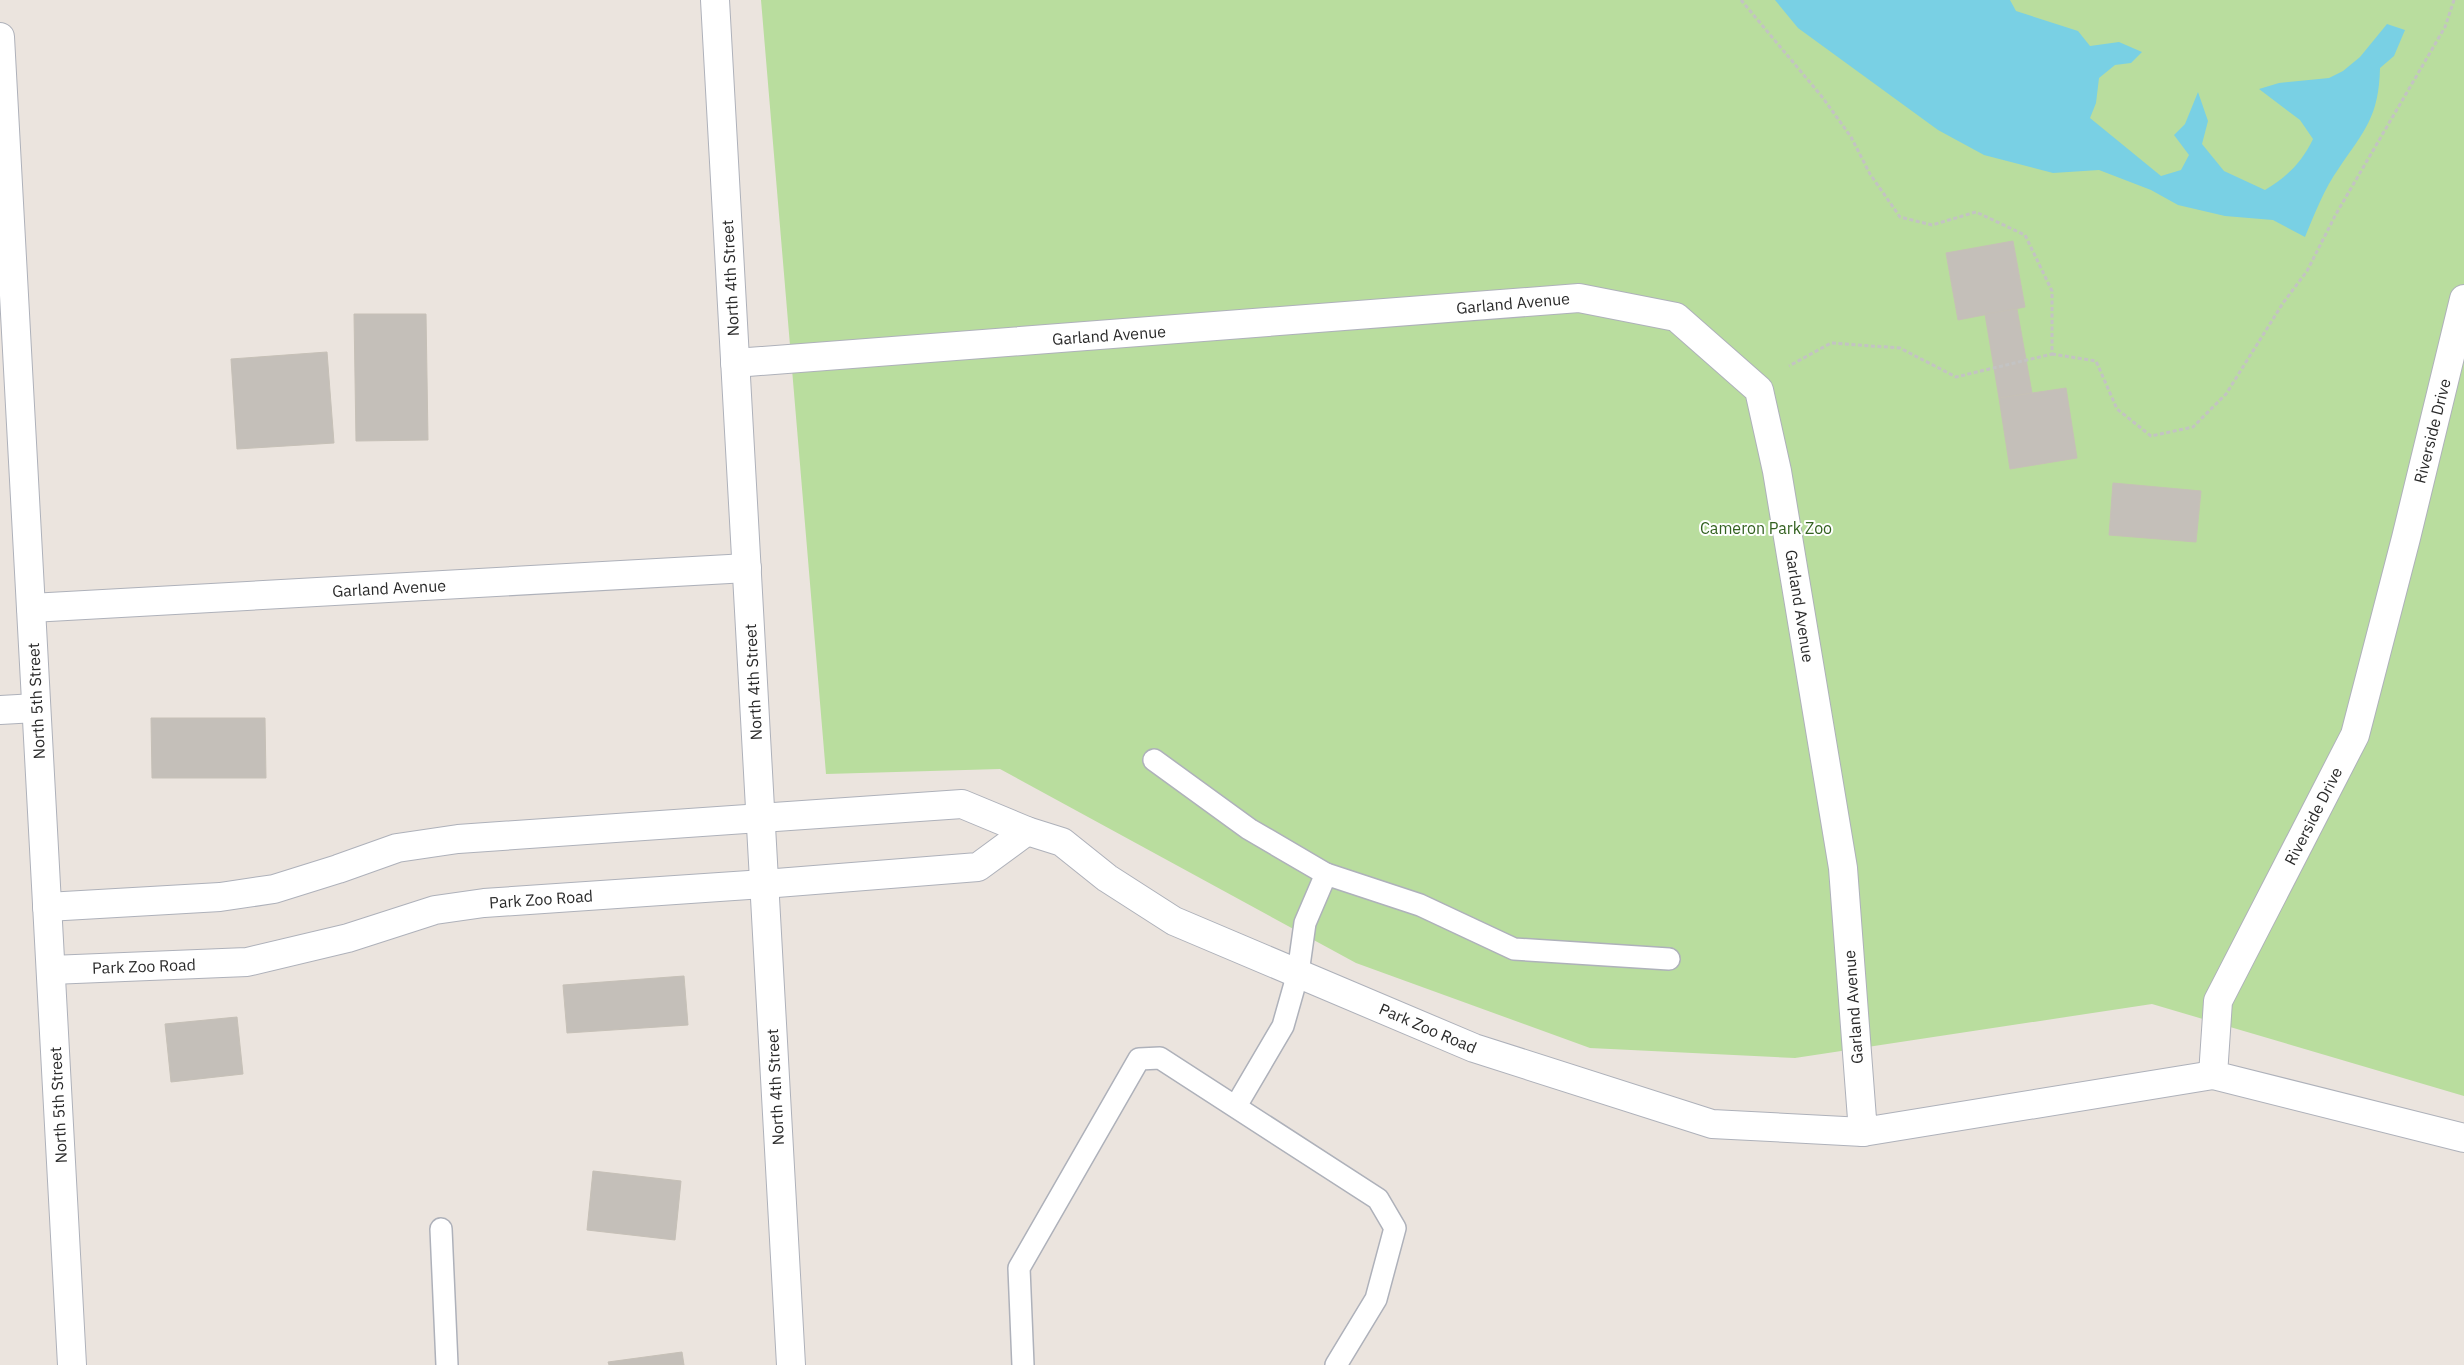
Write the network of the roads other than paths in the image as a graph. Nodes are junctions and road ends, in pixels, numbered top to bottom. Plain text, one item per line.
1 (715, 0) edge
2 (0, 37) edge
3 (2464, 299) edge
4 (735, 363) junction
5 (746, 568) junction
6 (30, 608) junction
7 (36, 708) junction
8 (0, 710) edge
9 (1154, 760) dead end
10 (760, 818) junction
11 (1027, 831) junction
12 (1326, 874) junction
13 (764, 884) junction
14 (47, 907) junction
15 (1669, 959) dead end
16 (51, 970) junction
17 (1298, 973) junction
18 (2213, 1075) junction
19 (1236, 1106) junction
20 (1863, 1132) junction
21 (2464, 1138) edge
22 (441, 1229) dead end
23 (72, 1365) edge
24 (447, 1365) edge
25 (790, 1365) edge
26 (1024, 1365) edge
27 (1336, 1365) edge

1 - 4 street, North 4th Street
2 - 6 street, North 5th Street
3 - 18 street, Riverside Drive
4 - 5 street, North 4th Street
4 - 20 street, Garland Avenue
5 - 6 street, Garland Avenue
5 - 10 street, North 4th Street
6 - 7 street, North 5th Street
7 - 8 street
7 - 14 street, North 5th Street
9 - 12 lane
10 - 11 street, Park Zoo Road
10 - 13 street, North 4th Street
10 - 14 street, Park Zoo Road
11 - 13 street, Park Zoo Road
11 - 17 street, Park Zoo Road
12 - 15 lane
12 - 17 lane
13 - 16 street, Park Zoo Road
13 - 25 street, North 4th Street
14 - 16 street, North 5th Street
16 - 23 street, North 5th Street
17 - 19 lane
17 - 20 street, Park Zoo Road
18 - 20 street
18 - 21 street
19 - 26 lane
19 - 27 lane
22 - 24 lane

